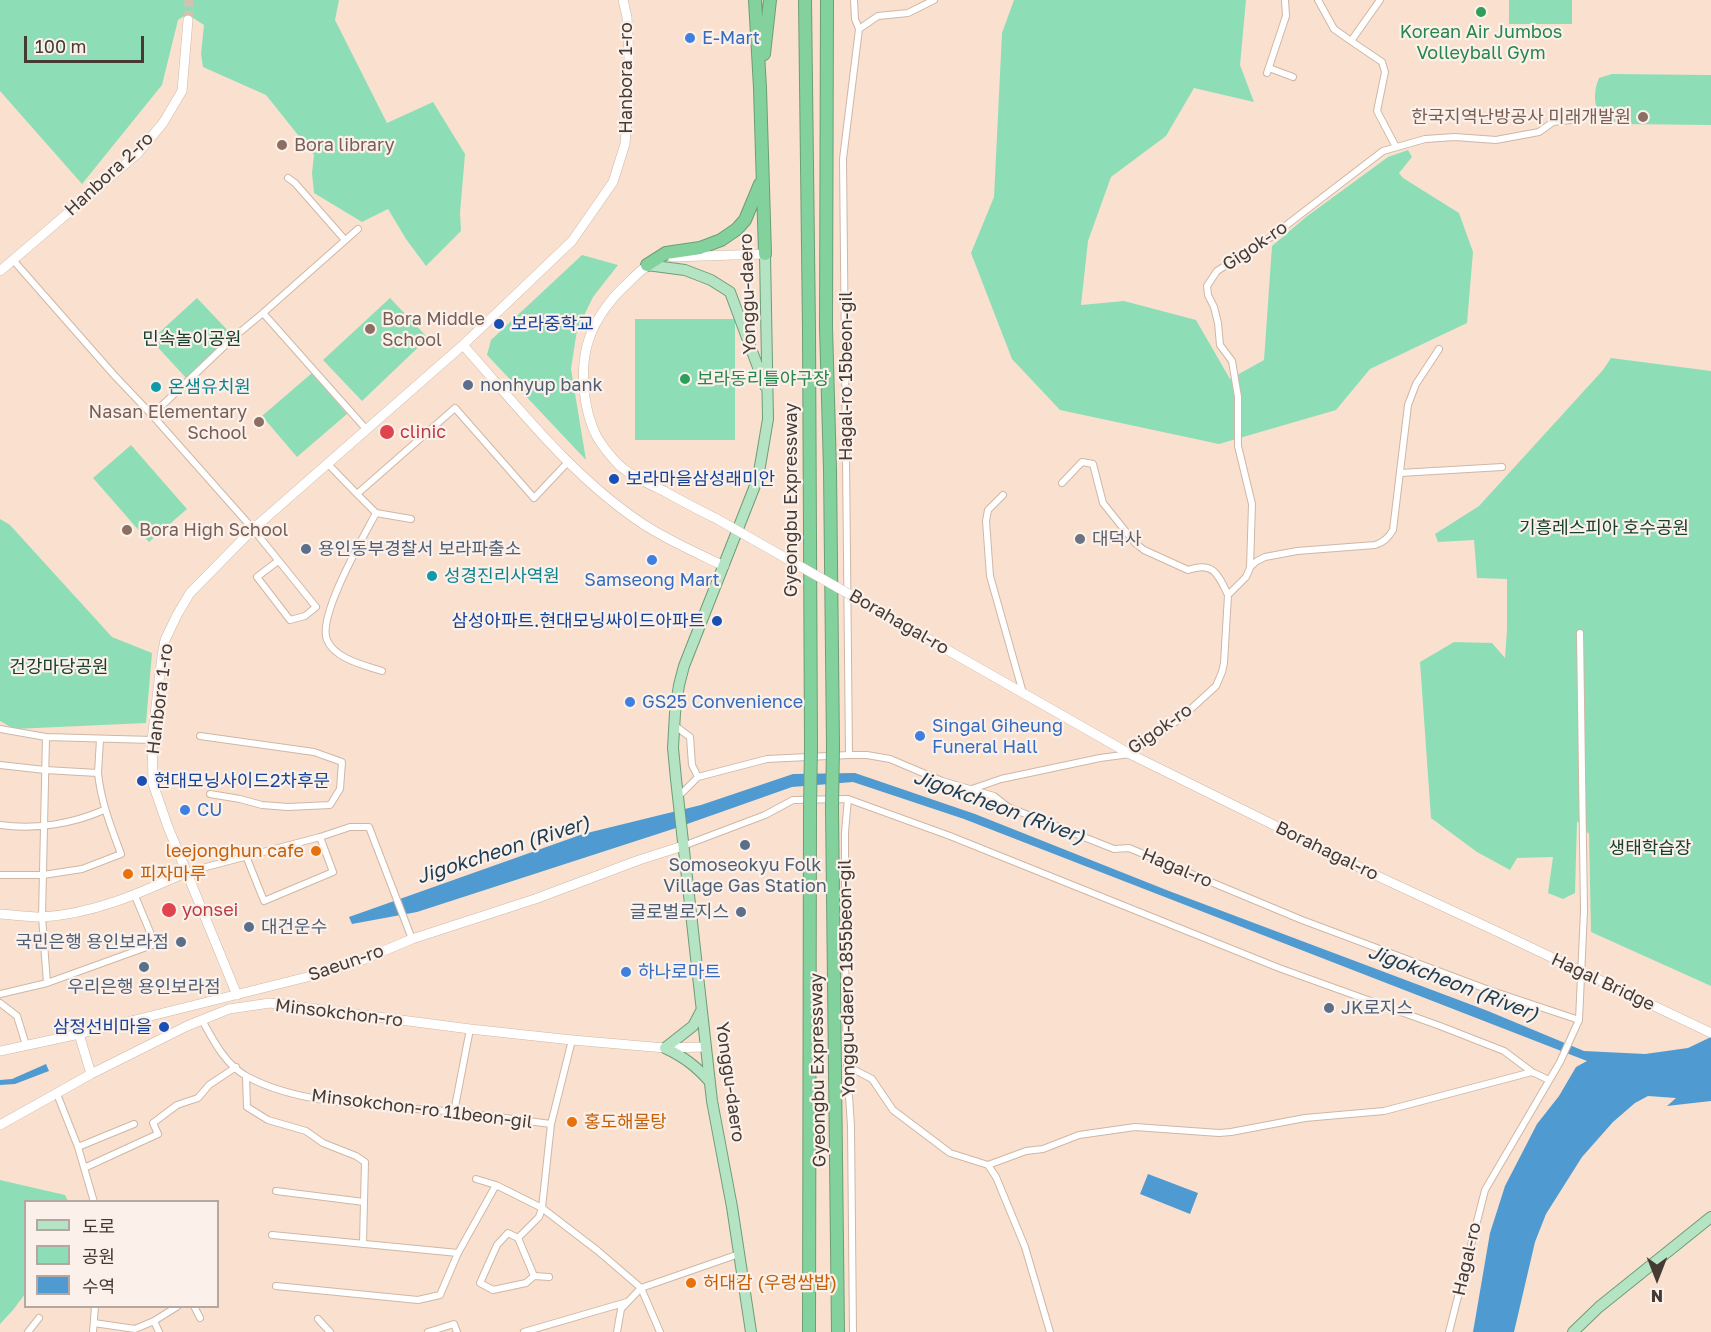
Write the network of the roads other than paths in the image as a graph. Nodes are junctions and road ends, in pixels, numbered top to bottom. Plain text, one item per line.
1 (623, 0) edge
2 (746, 0) edge
3 (755, 0) edge
4 (770, 0) edge
5 (804, 0) edge
6 (827, 0) edge
7 (854, 0) edge
8 (934, 0) edge
9 (1285, 0) edge
10 (1318, 0) edge
11 (1380, 0) edge
12 (188, 20) tunnel mouth
13 (860, 29) junction
14 (1351, 41) junction
15 (1293, 77) dead end
16 (760, 88) junction
17 (1570, 120) dead end
18 (1396, 147) junction
19 (288, 177) dead end
20 (762, 180) junction
21 (358, 229) dead end
22 (345, 240) junction
23 (765, 254) junction
24 (14, 260) junction
25 (647, 266) junction
26 (0, 272) edge
27 (263, 313) junction
28 (462, 345) junction
29 (1438, 349) dead end
30 (769, 396) junction
31 (152, 415) junction
32 (366, 429) junction
33 (327, 463) junction
34 (567, 463) junction
35 (1502, 467) dead end
36 (1400, 473) junction
37 (1062, 483) dead end
38 (357, 494) junction
39 (1003, 495) dead end
40 (376, 513) junction
41 (411, 519) dead end
42 (253, 529) junction
43 (278, 561) junction
44 (724, 566) junction
45 (1250, 568) junction
46 (1228, 595) junction
47 (1580, 633) dead end
48 (382, 671) dead end
49 (1023, 694) junction
50 (674, 725) junction
51 (0, 729) edge
52 (200, 736) dead end
53 (46, 737) junction
54 (100, 739) junction
55 (152, 740) junction
56 (1130, 754) junction
57 (849, 755) junction
58 (0, 765) edge
59 (45, 770) junction
60 (98, 773) junction
61 (698, 777) junction
62 (972, 789) junction
63 (678, 792) junction
64 (210, 794) dead end
65 (848, 799) junction
66 (104, 810) junction
67 (0, 825) edge
68 (44, 826) junction
69 (320, 837) junction
70 (682, 840) junction
71 (246, 856) junction
72 (187, 872) junction
73 (0, 875) edge
74 (43, 875) junction
75 (135, 896) junction
76 (0, 914) edge
77 (42, 917) junction
78 (1496, 930) joint
79 (412, 939) junction
80 (47, 983) junction
81 (0, 994) edge
82 (237, 995) junction
83 (0, 1003) edge
84 (701, 1011) junction
85 (202, 1020) junction
86 (1579, 1021) junction
87 (470, 1029) junction
88 (1711, 1033) edge
89 (79, 1034) junction
90 (572, 1040) junction
91 (26, 1045) junction
92 (706, 1047) junction
93 (665, 1048) junction
94 (0, 1051) edge
95 (847, 1066) junction
96 (236, 1067) junction
97 (1532, 1072) junction
98 (91, 1074) junction
99 (246, 1076) junction
100 (1549, 1080) junction
101 (710, 1082) junction
102 (57, 1094) junction
103 (454, 1112) junction
104 (135, 1124) dead end
105 (551, 1124) junction
106 (0, 1125) edge
107 (78, 1147) junction
108 (988, 1165) junction
109 (84, 1168) junction
110 (476, 1179) dead end
111 (496, 1185) junction
112 (276, 1191) dead end
113 (93, 1200) edge
114 (364, 1202) junction
115 (542, 1208) junction
116 (1711, 1217) edge
117 (272, 1235) dead end
118 (518, 1238) junction
119 (363, 1244) junction
120 (458, 1253) junction
121 (739, 1254) junction
122 (534, 1276) junction
123 (549, 1277) dead end
124 (480, 1282) junction
125 (276, 1286) dead end
126 (641, 1288) junction
127 (477, 1290) dead end
128 (628, 1302) junction
129 (95, 1308) edge
130 (175, 1308) edge
131 (195, 1308) edge
132 (39, 1318) dead end
133 (200, 1318) dead end
134 (318, 1319) dead end
135 (154, 1321) junction
136 (94, 1323) junction
137 (28, 1332) edge
138 (93, 1332) edge
139 (159, 1332) edge
140 (330, 1332) edge
141 (428, 1332) edge
142 (457, 1332) edge
143 (524, 1332) edge
144 (617, 1332) edge
145 (660, 1332) edge
146 (751, 1332) edge
147 (809, 1332) edge
148 (838, 1332) edge
149 (854, 1332) edge
150 (1050, 1332) edge
151 (1449, 1332) edge
152 (1573, 1332) edge

1 - 28 street, Hanbora 1-ro
2 - 16 highway
3 - 16 highway, Yonggu-daero
4 - 16 highway
5 - 147 highway, Gyeongbu Expressway, bridge
6 - 148 highway, Gyeongbu Expressway, bridge
7 - 13 street, Hagal-ro 15beon-gil
8 - 13 street
9 - 15 street
10 - 14 street
11 - 14 street
12 - 24 street, Hanbora 2-ro
13 - 57 street, Hagal-ro 15beon-gil
14 - 18 street
16 - 20 highway, Yonggu-daero
17 - 18 street, Gigok-ro
18 - 45 street, Gigok-ro
19 - 22 street
20 - 23 highway, Yonggu-daero
20 - 25 highway
21 - 22 street
22 - 27 street
23 - 25 street, Borahagal-ro
23 - 30 main road, Yonggu-daero
24 - 26 street, Hanbora 2-ro
24 - 31 street
25 - 30 main road
25 - 49 street, Borahagal-ro, bridge
27 - 31 street
27 - 32 street
28 - 32 street, Hanbora 1-ro
28 - 34 street
29 - 36 street
30 - 44 main road, Yonggu-daero
31 - 42 street
32 - 33 street, Hanbora 1-ro
33 - 38 street
33 - 42 street, Hanbora 1-ro
34 - 38 street
34 - 44 street
35 - 36 street
36 - 45 street
37 - 46 street
38 - 40 street
39 - 49 street
40 - 41 street
40 - 48 street
42 - 43 street
42 - 55 street, Hanbora 1-ro
43 - 43 street
44 - 50 main road, Yonggu-daero
45 - 46 street
46 - 56 street, Gigok-ro
47 - 86 street
49 - 56 street, Borahagal-ro
50 - 61 street
50 - 63 main road, Yonggu-daero
51 - 53 street
52 - 64 street
53 - 54 street
53 - 59 street
54 - 55 street
54 - 60 street
55 - 72 street, Hanbora 1-ro
56 - 62 street, Gigok-ro
56 - 78 street, Borahagal-ro
57 - 61 street, Hagal-ro
57 - 62 street, Hagal-ro
58 - 59 street
59 - 60 street
59 - 68 street
60 - 66 street
61 - 63 street
62 - 86 street, Hagal-ro
63 - 70 main road, Yonggu-daero
65 - 70 street
65 - 95 street, Yonggu-daero 1855beon-gil
65 - 97 street
66 - 68 street
66 - 74 street
67 - 68 street
68 - 74 street
69 - 71 street
69 - 71 street
69 - 79 street
70 - 79 street, Saeun-ro
70 - 84 main road, Yonggu-daero
71 - 72 street
72 - 75 street
72 - 82 street, Hanbora 1-ro
73 - 74 street
74 - 77 street
75 - 77 street
75 - 80 street
76 - 77 street
77 - 80 street
78 - 88 street, Hagal Bridge, bridge
79 - 82 street, Saeun-ro
80 - 81 street
82 - 89 street, Saeun-ro
83 - 91 street
84 - 92 main road, Yonggu-daero
84 - 93 main road
85 - 87 street, Minsokchon-ro
85 - 96 street, Minsokchon-ro 11beon-gil
85 - 98 street, Minsokchon-ro
86 - 100 street, Hagal-ro
87 - 90 street, Minsokchon-ro
87 - 103 street
89 - 91 street, Saeun-ro
89 - 98 street
90 - 93 street, Minsokchon-ro
90 - 105 street, Minsokchon-ro 11beon-gil
91 - 94 street, Saeun-ro
92 - 93 street, Minsokchon-ro
92 - 101 main road, Yonggu-daero
93 - 101 main road
95 - 108 street
95 - 149 street, Yonggu-daero 1855beon-gil
96 - 99 street, Minsokchon-ro 11beon-gil
96 - 109 street
97 - 100 street
97 - 108 street
98 - 102 street, Minsokchon-ro
99 - 103 street, Minsokchon-ro 11beon-gil
99 - 114 street, Minsokchon-ro 11beon-gil
100 - 151 street, Hagal-ro
101 - 121 main road, Yonggu-daero
102 - 106 street, Minsokchon-ro
102 - 107 street
103 - 105 street, Minsokchon-ro 11beon-gil
104 - 107 street
105 - 115 street
107 - 109 street
108 - 150 street
109 - 113 street
110 - 111 street
111 - 115 street
111 - 120 street
112 - 114 street
114 - 119 street
115 - 118 street
115 - 126 street
116 - 152 main road
117 - 119 street
118 - 122 street
118 - 124 street
119 - 120 street
120 - 125 street
121 - 126 street
121 - 146 main road, Yonggu-daero
122 - 123 street
122 - 124 street
124 - 127 street
126 - 128 street
126 - 145 street
128 - 143 street
128 - 144 street
129 - 136 street
130 - 135 street
131 - 133 street
132 - 137 street
134 - 140 street
135 - 136 street
135 - 139 street
136 - 138 street
141 - 142 street

